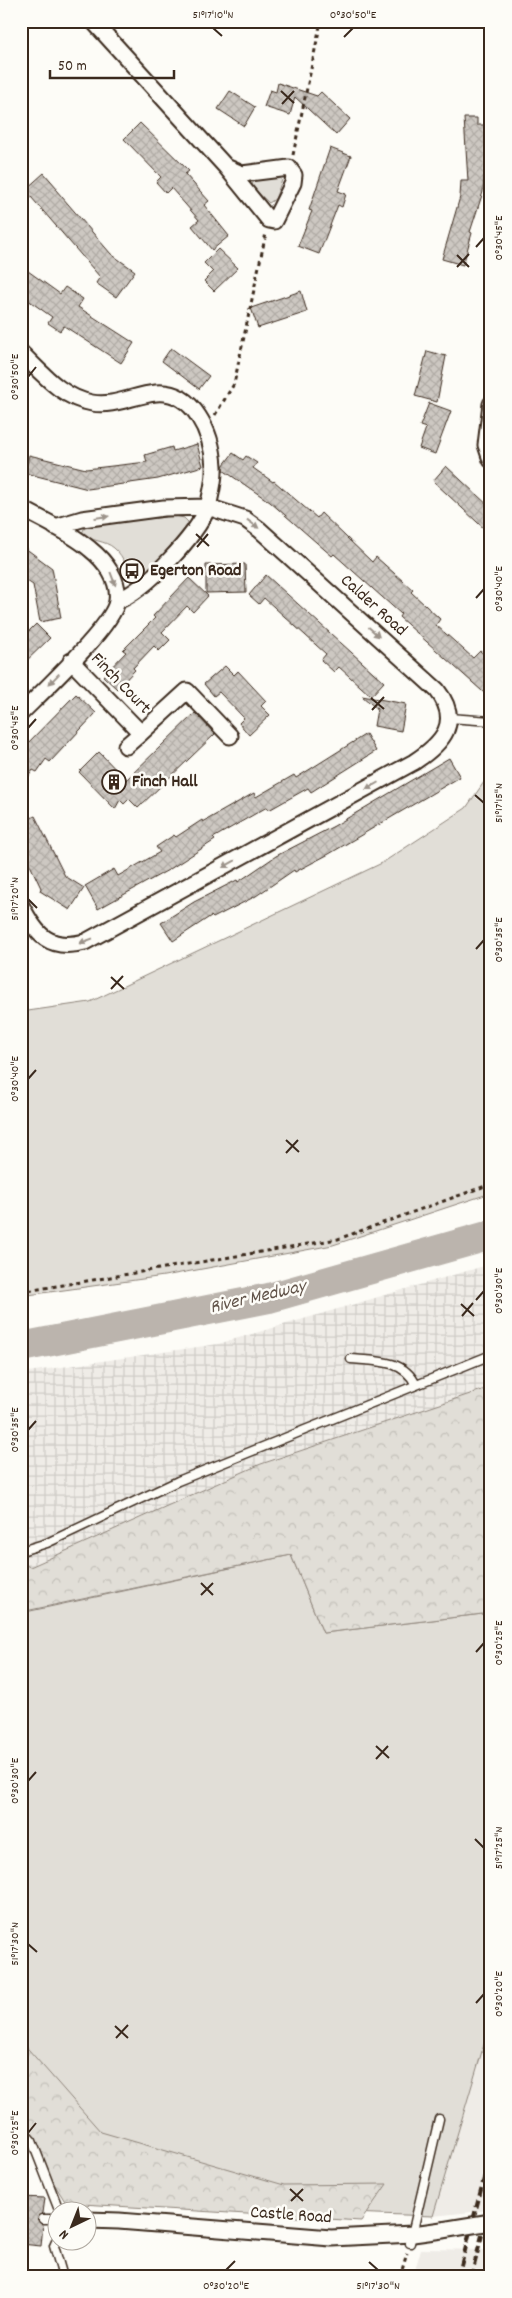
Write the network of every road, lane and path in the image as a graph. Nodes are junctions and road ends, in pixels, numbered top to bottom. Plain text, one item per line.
1 (93, 21) edge
2 (321, 21) edge
3 (226, 167) junction
4 (289, 168) junction
5 (269, 220) junction
6 (21, 354) edge
7 (491, 404) edge
8 (205, 430) junction
9 (491, 460) edge
10 (208, 507) junction
11 (21, 508) edge
12 (55, 527) junction
13 (117, 601) junction
14 (71, 661) junction
15 (21, 713) edge
16 (449, 718) junction
17 (491, 722) edge
18 (141, 733) junction
19 (230, 736) dead end
20 (126, 746) dead end
21 (21, 905) edge
22 (491, 1184) edge
23 (21, 1292) edge
24 (491, 1355) edge
25 (351, 1359) dead end
26 (416, 1385) junction
27 (21, 1551) edge
28 (439, 2119) dead end
29 (21, 2129) edge
30 (55, 2200) edge
31 (43, 2219) dead end
32 (48, 2219) edge
33 (98, 2220) edge
34 (491, 2222) edge
35 (412, 2239) junction
36 (55, 2250) edge
37 (63, 2277) edge
38 (400, 2277) edge

1 - 3 street
2 - 4 path
3 - 4 street
3 - 5 street
4 - 5 street
5 - 8 path
6 - 8 street
7 - 9 street
8 - 10 street
12 -> 10 street, Calder Road
10 - 13 street
10 -> 16 street, Calder Road
11 - 12 street
12 -> 13 street
13 - 14 street
14 -> 15 street
14 - 18 street, Finch Court
16 - 17 lane
16 -> 21 street
18 - 19 street, Finch Court
18 - 20 street, Finch Court
22 - 23 path
24 - 26 lane
25 - 26 lane
26 - 27 lane
28 - 35 lane
29 - 30 lane
31 - 32 lane
33 - 35 street, Castle Road
34 - 35 street, Castle Road, bridge
35 - 38 path
36 - 37 lane

